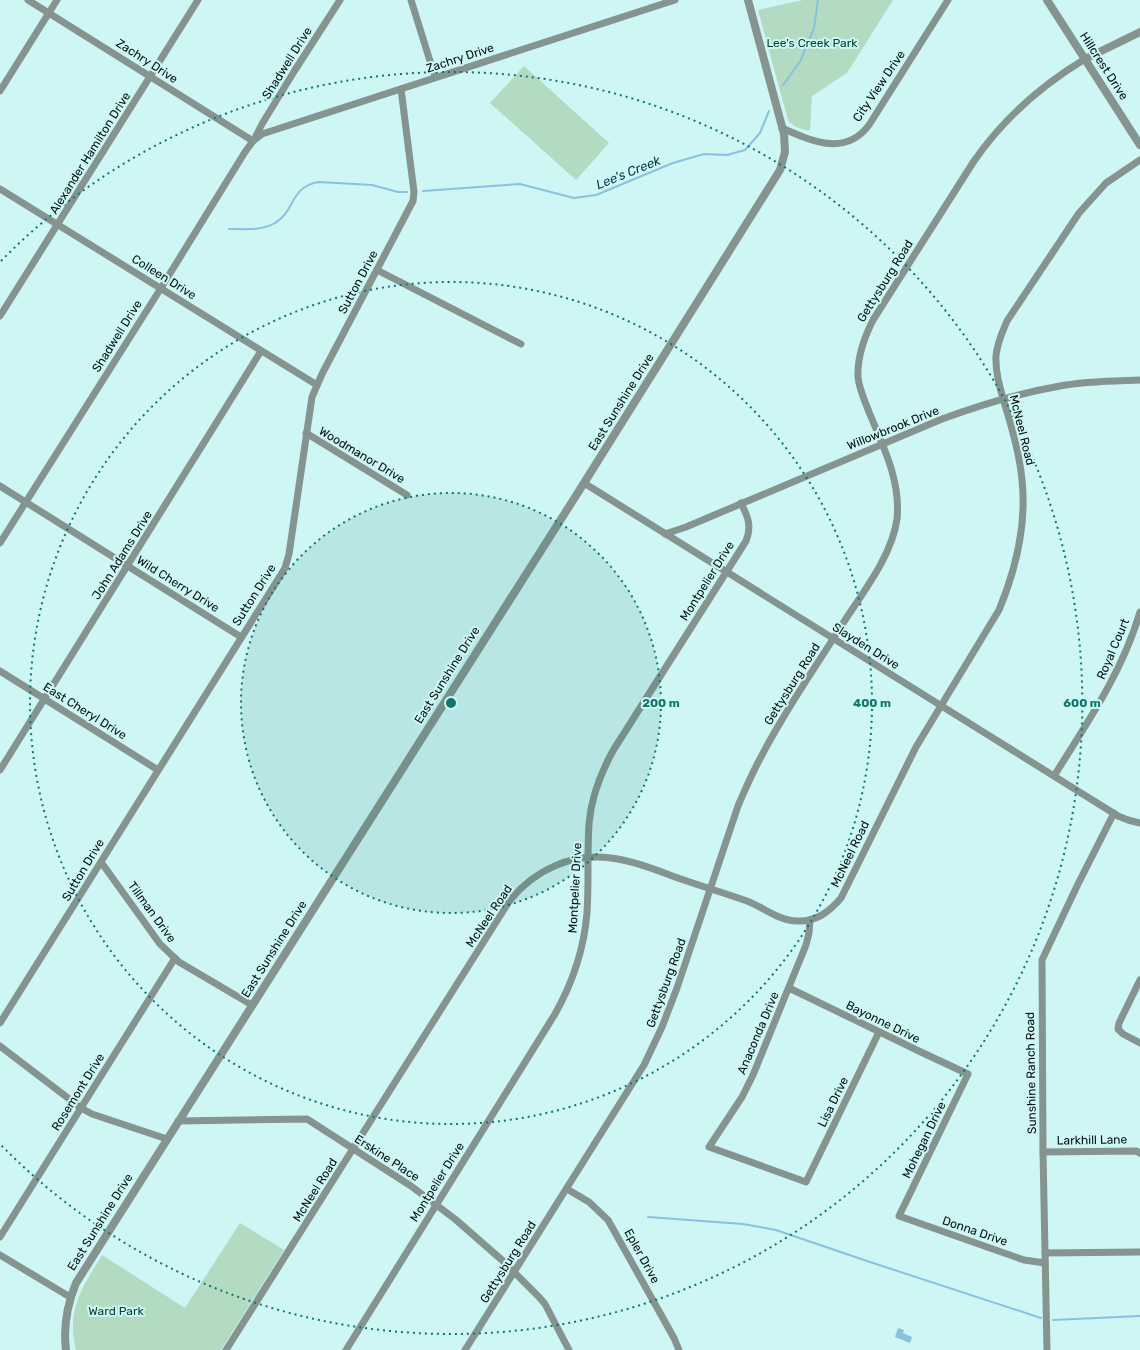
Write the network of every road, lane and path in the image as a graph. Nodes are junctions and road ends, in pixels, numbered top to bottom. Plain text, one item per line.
1 (28, 0) edge
2 (57, 0) edge
3 (198, 0) edge
4 (340, 0) edge
5 (410, 0) edge
6 (675, 0) edge
7 (748, 0) edge
8 (948, 0) edge
9 (1047, 0) edge
10 (49, 13) junction
11 (1140, 32) edge
12 (1085, 59) junction
13 (150, 77) junction
14 (434, 78) junction
15 (401, 89) junction
16 (0, 91) edge
17 (782, 128) junction
18 (254, 140) junction
19 (1140, 145) edge
20 (1140, 160) edge
21 (0, 189) edge
22 (57, 225) junction
23 (377, 270) junction
24 (161, 288) junction
25 (0, 316) edge
26 (521, 344) dead end
27 (261, 351) junction
28 (1140, 380) edge
29 (317, 385) junction
30 (1004, 399) junction
31 (306, 434) junction
32 (882, 444) junction
33 (584, 483) junction
34 (0, 486) edge
35 (407, 495) dead end
36 (25, 502) junction
37 (742, 503) junction
38 (665, 534) junction
39 (0, 543) edge
40 (128, 566) junction
41 (726, 572) junction
42 (1140, 615) edge
43 (241, 637) junction
44 (834, 639) junction
45 (0, 671) edge
46 (45, 698) junction
47 (941, 705) junction
48 (0, 770) edge
49 (158, 770) junction
50 (1054, 776) junction
51 (1114, 813) junction
52 (1140, 823) edge
53 (588, 857) junction
54 (102, 862) junction
55 (710, 889) junction
56 (810, 920) junction
57 (175, 958) junction
58 (1140, 980) edge
59 (789, 988) junction
60 (252, 1005) junction
61 (0, 1023) edge
62 (879, 1032) junction
63 (1140, 1043) edge
64 (0, 1046) edge
65 (968, 1074) joint
66 (81, 1108) junction
67 (178, 1121) junction
68 (166, 1139) junction
69 (354, 1149) junction
70 (1043, 1152) junction
71 (1140, 1153) edge
72 (806, 1182) joint
73 (567, 1189) junction
74 (436, 1204) junction
75 (899, 1216) joint
76 (0, 1238) edge
77 (1140, 1252) edge
78 (1045, 1253) junction
79 (0, 1255) edge
80 (1045, 1263) junction
81 (514, 1272) junction
82 (70, 1297) junction
83 (66, 1350) edge
84 (226, 1350) edge
85 (346, 1350) edge
86 (465, 1350) edge
87 (569, 1350) edge
88 (679, 1350) edge
89 (1047, 1350) edge

1 - 10 street, Zachry Drive
2 - 10 street
3 - 13 street, Alexander Hamilton Drive
4 - 18 street, Shadwell Drive
5 - 14 street
6 - 14 street, Zachry Drive
7 - 17 street, East Sunshine Drive
8 - 17 street, City View Drive
9 - 12 street, Hillcrest Drive
10 - 13 street, Zachry Drive
10 - 16 street
11 - 12 street
12 - 19 street, Hillcrest Drive
12 - 32 street, Gettysburg Road
13 - 18 street, Zachry Drive
13 - 22 street, Alexander Hamilton Drive
14 - 15 street, Zachry Drive
15 - 18 street, Zachry Drive
15 - 23 street, Sutton Drive
17 - 33 street, East Sunshine Drive
18 - 24 street, Shadwell Drive
20 - 30 street, McNeel Road
21 - 22 street, Colleen Drive
22 - 24 street, Colleen Drive
22 - 25 street, Alexander Hamilton Drive
23 - 26 street
23 - 29 street, Sutton Drive
24 - 27 street, Colleen Drive
24 - 36 street, Shadwell Drive
27 - 29 street, Colleen Drive
27 - 40 street, John Adams Drive
28 - 30 street, Willowbrook Drive
29 - 31 street, Sutton Drive
30 - 32 street, Willowbrook Drive
30 - 47 street, McNeel Road
31 - 35 street, Woodmanor Drive
31 - 43 street, Sutton Drive
32 - 37 street, Willowbrook Drive
32 - 44 street, Gettysburg Road
33 - 38 street, Slayden Drive
33 - 60 street, East Sunshine Drive
34 - 36 street, Wild Cherry Drive
36 - 39 street, Shadwell Drive
36 - 40 street, Wild Cherry Drive
37 - 38 street, Willowbrook Drive
37 - 41 street, Montpelier Drive
38 - 41 street, Slayden Drive
40 - 43 street, Wild Cherry Drive
40 - 46 street, John Adams Drive
41 - 44 street, Slayden Drive
41 - 53 street, Montpelier Drive
42 - 50 street, Royal Court
43 - 49 street, Sutton Drive
44 - 47 street, Slayden Drive
44 - 55 street, Gettysburg Road
45 - 46 street, East Cheryl Drive
46 - 48 street, John Adams Drive
46 - 49 street, East Cheryl Drive
47 - 50 street, Slayden Drive
47 - 56 street, McNeel Road
49 - 54 street, Sutton Drive
50 - 51 street, Slayden Drive
51 - 52 street, Slayden Drive
51 - 70 street, Sunshine Ranch Road
53 - 55 street, McNeel Road
53 - 69 street, McNeel Road
53 - 74 street, Montpelier Drive
54 - 57 street, Tillman Drive
54 - 61 street, Sutton Drive
55 - 56 street, McNeel Road
55 - 73 street, Gettysburg Road
56 - 59 street, Anaconda Drive
57 - 60 street, Tillman Drive
57 - 66 street, Rosemont Drive
58 - 63 street
59 - 62 street, Bayonne Drive
59 - 72 street, Anaconda Drive
60 - 67 street, East Sunshine Drive
62 - 65 street, Bayonne Drive
62 - 72 street, Lisa Drive
64 - 66 street
65 - 75 street, Mohegan Drive
66 - 68 street
66 - 76 street, Rosemont Drive
67 - 68 street, East Sunshine Drive
67 - 69 street, Erskine Place
68 - 82 street, East Sunshine Drive
69 - 74 street, Erskine Place
69 - 84 street, McNeel Road
70 - 71 street, Larkhill Lane
70 - 78 street, Sunshine Ranch Road
73 - 81 street, Gettysburg Road
73 - 88 street, Epler Drive
74 - 81 street, Erskine Place
74 - 85 street, Montpelier Drive
75 - 80 street, Donna Drive
77 - 78 street
78 - 80 street, Sunshine Ranch Road
79 - 82 street
80 - 89 street, Sunshine Ranch Road
81 - 86 street, Gettysburg Road
81 - 87 street, Erskine Place
82 - 83 street, East Sunshine Drive

